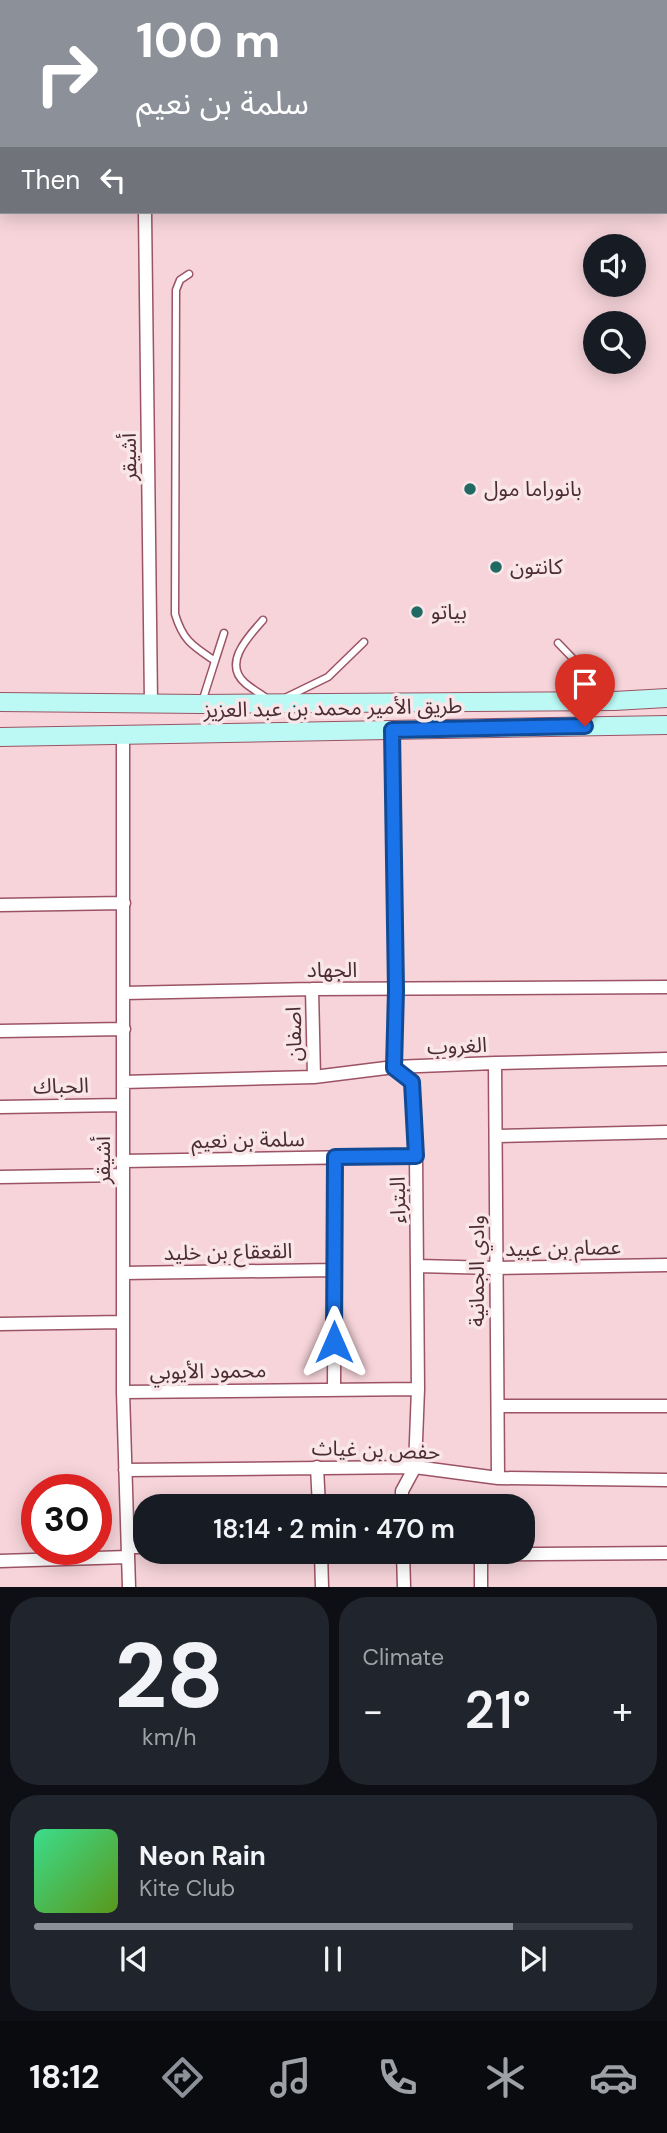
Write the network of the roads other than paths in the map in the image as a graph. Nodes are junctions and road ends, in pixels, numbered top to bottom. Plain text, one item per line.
1 (145, 214) edge
2 (189, 274) dead end
3 (262, 620) dead end
4 (224, 633) dead end
5 (364, 642) dead end
6 (558, 643) dead end
7 (215, 661) junction
8 (667, 698) edge
9 (614, 701) junction
10 (0, 702) edge
11 (151, 703) junction
12 (274, 703) junction
13 (330, 703) junction
14 (201, 704) junction
15 (667, 725) edge
16 (392, 730) junction
17 (331, 731) junction
18 (123, 734) junction
19 (0, 737) edge
20 (124, 903) junction
21 (0, 905) edge
22 (667, 987) edge
23 (312, 989) junction
24 (396, 990) junction
25 (123, 993) junction
26 (124, 1029) junction
27 (0, 1031) edge
28 (667, 1059) edge
29 (495, 1063) junction
30 (394, 1068) junction
31 (314, 1077) junction
32 (123, 1082) junction
33 (122, 1105) junction
34 (0, 1107) edge
35 (667, 1132) edge
36 (496, 1136) junction
37 (416, 1156) junction
38 (335, 1157) junction
39 (124, 1161) junction
40 (122, 1175) junction
41 (0, 1177) edge
42 (667, 1265) edge
43 (418, 1266) junction
44 (495, 1268) junction
45 (334, 1270) junction
46 (123, 1273) junction
47 (123, 1322) junction
48 (0, 1324) edge
49 (334, 1389) junction
50 (418, 1389) junction
51 (123, 1392) junction
52 (498, 1406) junction
53 (667, 1406) edge
54 (317, 1467) junction
55 (415, 1467) junction
56 (125, 1470) junction
57 (498, 1478) junction
58 (667, 1480) edge
59 (318, 1494) edge
60 (402, 1494) edge
61 (133, 1551) edge
62 (128, 1552) junction
63 (667, 1553) edge
64 (535, 1555) edge
65 (0, 1561) edge
66 (321, 1564) edge
67 (403, 1564) edge
68 (481, 1564) edge
69 (129, 1587) edge
70 (322, 1587) edge
71 (404, 1587) edge
72 (481, 1587) edge

1 - 11 street, أشيقر
2 - 7 lane
3 - 12 lane
4 - 7 lane
5 - 12 lane
6 - 9 lane
7 - 14 lane
8 - 9 main road, طريق الأمير محمد بن عبد العزيز
9 - 13 main road, طريق الأمير محمد بن عبد العزيز
10 - 11 main road, طريق الأمير محمد بن عبد العزيز
11 - 14 main road, طريق الأمير محمد بن عبد العزيز
12 - 13 main road, طريق الأمير محمد بن عبد العزيز
12 - 14 main road, طريق الأمير محمد بن عبد العزيز
13 - 17 main road
15 - 16 main road, طريق الأمير محمد بن عبد العزيز
16 - 17 main road, طريق الأمير محمد بن عبد العزيز
16 - 24 street
17 - 18 main road, طريق الأمير محمد بن عبد العزيز
18 - 19 main road, طريق الأمير محمد بن عبد العزيز
18 - 20 street, أشيقر
20 - 21 street
20 - 25 street, أشيقر
22 - 24 street, الجهاد
23 - 24 street, الجهاد
23 - 25 street, الجهاد
23 - 31 street, اصفان
24 - 30 street
25 - 26 street, أشيقر
26 - 27 street
26 - 32 street, أشيقر
28 - 29 street, الغروب
29 - 30 street, الغروب
29 - 36 street, وادي الجمانية
30 - 31 street, الغروب
30 - 37 street, البتراء
31 - 32 street, الغروب
32 - 33 street, أشيقر
33 - 34 street, الحباك
33 - 39 street, أشيقر
35 - 36 street
36 - 44 street, وادي الجمانية
37 - 38 street, سلمة بن نعيم
37 - 43 street, البتراء
38 - 39 street, سلمة بن نعيم
38 - 45 street
39 - 40 street, أشيقر
40 - 41 street
40 - 46 street, أشيقر
42 - 44 street, عصام بن عبيد
43 - 44 street, عصام بن عبيد
43 - 50 street, البتراء
44 - 52 street, وادي الجمانية
45 - 46 street, القعقاع بن خليد
45 - 49 street
46 - 47 street, أشيقر
47 - 48 street
47 - 51 street, أشيقر
49 - 50 street, محمود الأيوبي
49 - 51 street, محمود الأيوبي
50 - 55 street, البتراء
51 - 56 street, أشيقر
52 - 53 street
52 - 57 street, وادي الجمانية
54 - 55 street, حفص بن غياث
54 - 56 street, حفص بن غياث
54 - 59 street
55 - 57 street, حفص بن غياث
55 - 60 street, البتراء
56 - 62 street, أشيقر
57 - 58 street, حفص بن غياث
61 - 62 street
62 - 65 street
62 - 69 street, أشيقر
63 - 64 street
66 - 70 street
67 - 71 street
68 - 72 street

